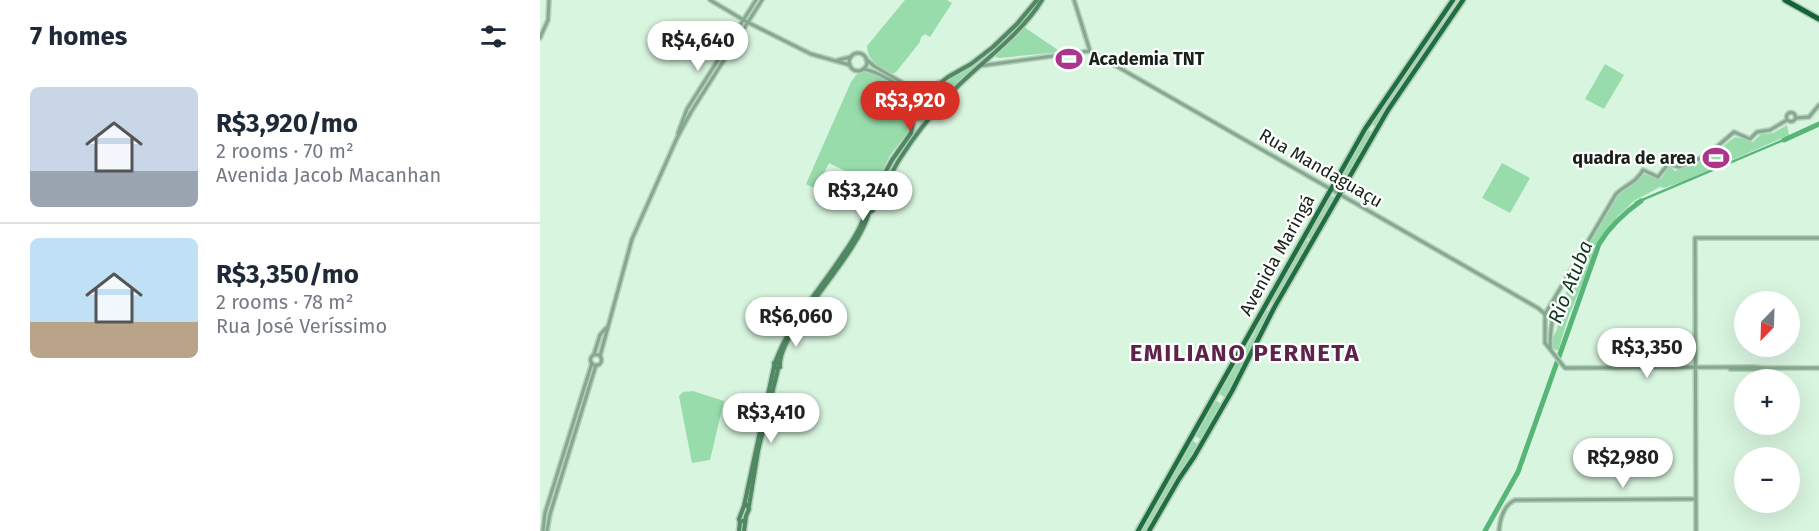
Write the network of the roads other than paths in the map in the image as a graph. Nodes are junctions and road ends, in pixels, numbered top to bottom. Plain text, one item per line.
1 (549, 0) edge
2 (710, 0) edge
3 (756, 0) edge
4 (762, 0) edge
5 (1036, 0) edge
6 (1042, 0) edge
7 (1074, 0) edge
8 (1453, 0) edge
9 (1463, 0) edge
10 (1785, 0) edge
11 (743, 20) junction
12 (1819, 20) edge
13 (747, 22) junction
14 (540, 38) edge
15 (1090, 51) junction
16 (994, 52) junction
17 (851, 57) junction
18 (866, 59) junction
19 (834, 60) junction
20 (1004, 62) junction
21 (850, 65) junction
22 (978, 67) junction
23 (863, 69) junction
24 (882, 70) junction
25 (880, 75) junction
26 (939, 83) junction
27 (934, 88) junction
28 (914, 90) junction
29 (912, 94) junction
30 (949, 96) junction
31 (921, 105) junction
32 (1819, 105) edge
33 (915, 115) junction
34 (1796, 118) junction
35 (1787, 120) junction
36 (926, 123) junction
37 (677, 138) junction
38 (1355, 145) junction
39 (1365, 151) junction
40 (1330, 188) junction
41 (1340, 194) junction
42 (871, 203) junction
43 (868, 211) junction
44 (1304, 234) junction
45 (1819, 238) edge
46 (1313, 239) junction
47 (1557, 295) junction
48 (1538, 308) junction
49 (1548, 308) junction
50 (1554, 310) junction
51 (1545, 314) junction
52 (607, 327) junction
53 (1544, 330) junction
54 (1552, 332) junction
55 (1551, 352) junction
56 (594, 354) junction
57 (600, 356) junction
58 (594, 364) junction
59 (1695, 368) junction
60 (1819, 368) edge
61 (1214, 398) junction
62 (1224, 404) junction
63 (1193, 436) junction
64 (1203, 441) junction
65 (1696, 499) junction
66 (743, 521) junction
67 (545, 531) edge
68 (739, 531) edge
69 (744, 531) edge
70 (1138, 531) edge
71 (1149, 531) edge
72 (1499, 531) edge
73 (1696, 531) edge

1 - 14 street
2 - 11 street
3 - 11 street
4 - 13 street
5 - 26 main road
6 - 16 main road
7 - 15 street
8 - 38 main road, Avenida Maringá
9 - 39 main road, Avenida Maringá
10 - 12 highway
11 - 13 street
11 - 37 street
13 - 19 street
13 - 37 street
15 - 20 street
15 - 40 street, Rua Mandaguaçu
16 - 20 street
16 - 22 main road
17 - 18 street
17 - 19 street
17 - 21 street
18 - 23 street
18 - 24 street
19 - 21 street
20 - 22 street
21 - 23 street
22 - 30 main road
23 - 25 street
24 - 25 street
24 - 28 street
25 - 29 street
26 - 27 main road
26 - 30 main road
27 - 28 street
27 - 31 main road
28 - 29 street
29 - 31 street
30 - 36 main road
31 - 33 main road
32 - 34 street
33 - 36 main road
33 - 42 main road
34 - 35 street
34 - 35 street
35 - 47 street
36 - 42 main road
37 - 52 street
38 - 39 main road
38 - 40 main road, Avenida Maringá
39 - 41 main road, Avenida Maringá
40 - 41 street, Rua Mandaguaçu
40 - 44 main road, Avenida Maringá
41 - 46 main road, Avenida Maringá
41 - 48 street, Rua Mandaguaçu
42 - 43 main road
42 - 43 main road
43 - 66 main road
44 - 46 main road
44 - 61 main road, Avenida Maringá
45 - 59 street
46 - 62 main road, Avenida Maringá
47 - 49 street
47 - 50 street
48 - 49 street, Rua Mandaguaçu
48 - 51 street, Rua Mandaguaçu
49 - 50 street, Rua Mandaguaçu
49 - 51 street
50 - 54 street
51 - 53 street
52 - 56 street
52 - 57 street
53 - 54 street
53 - 55 street
54 - 55 street
55 - 59 street
56 - 57 street
56 - 58 street
57 - 58 street
58 - 67 street
59 - 60 street
59 - 65 street
61 - 62 main road
61 - 63 main road, Avenida Maringá
62 - 64 main road, Avenida Maringá
63 - 64 main road
63 - 70 main road, Avenida Maringá
64 - 71 main road, Avenida Maringá
65 - 72 street
65 - 73 street
66 - 68 main road
66 - 69 main road

